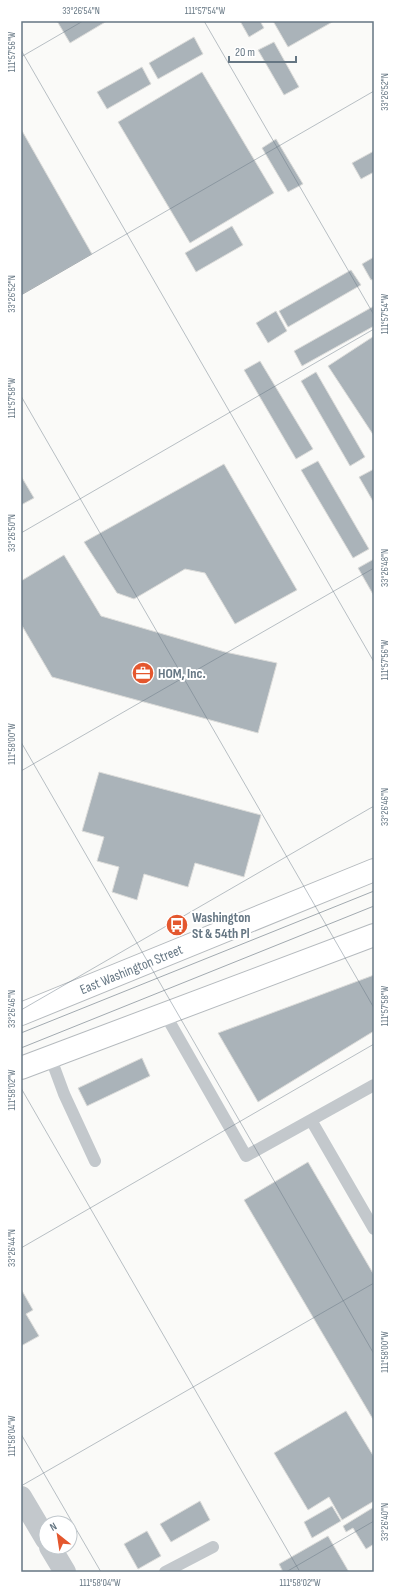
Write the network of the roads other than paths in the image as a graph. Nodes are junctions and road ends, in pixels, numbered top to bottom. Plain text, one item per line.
1 (374, 870) edge
2 (374, 936) edge
3 (21, 1014) edge
4 (165, 1014) junction
5 (50, 1056) junction
6 (21, 1068) edge
7 (374, 1085) edge
8 (311, 1120) junction
9 (95, 1161) dead end
10 (374, 1229) edge
11 (21, 1497) edge
12 (38, 1526) edge
13 (213, 1547) dead end
14 (55, 1555) edge
15 (65, 1572) edge
16 (165, 1572) edge

1 - 3 main road, East Washington Street
2 - 4 main road
4 - 5 main road
4 - 8 lane
5 - 6 main road
5 - 9 lane
7 - 8 lane
8 - 10 lane
11 - 12 street
13 - 16 lane
14 - 15 street

